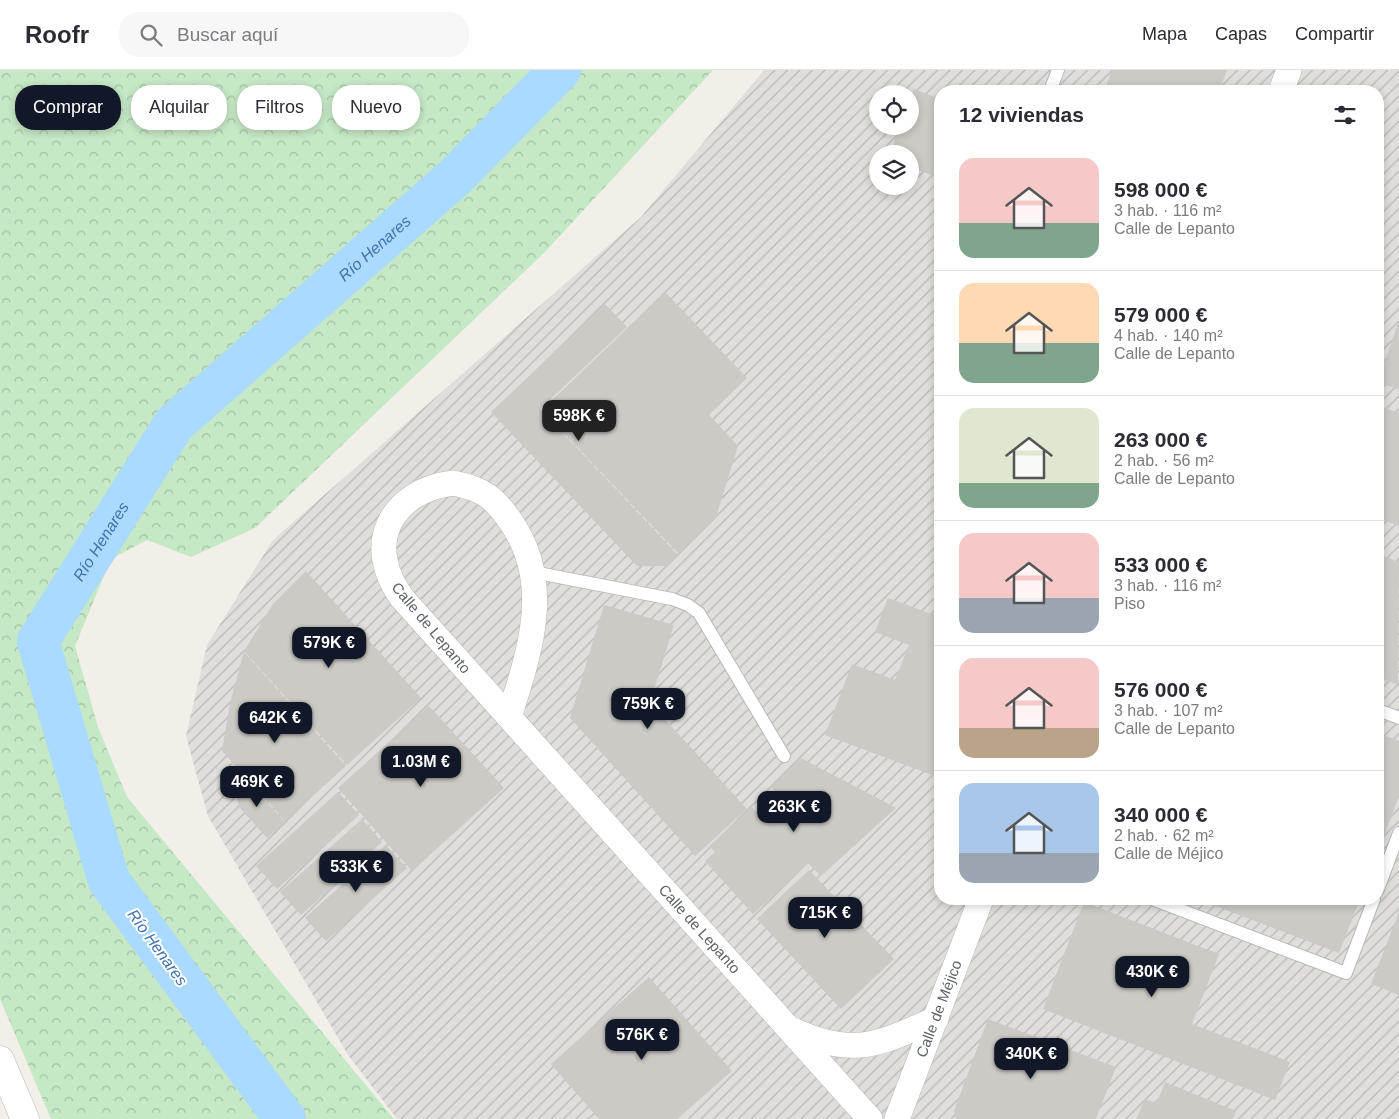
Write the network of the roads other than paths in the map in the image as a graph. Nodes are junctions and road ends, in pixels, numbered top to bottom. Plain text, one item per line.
1 (1058, 70) edge
2 (1289, 70) edge
3 (1052, 85) edge
4 (1283, 85) edge
5 (533, 572) junction
6 (1384, 712) edge
7 (509, 717) junction
8 (1399, 718) edge
9 (784, 756) dead end
10 (1399, 833) edge
11 (1384, 873) edge
12 (979, 905) edge
13 (1168, 905) edge
14 (1372, 905) edge
15 (936, 1019) junction
16 (788, 1028) junction
17 (0, 1060) edge
18 (24, 1119) edge
19 (870, 1119) edge
20 (897, 1119) edge

1 - 3 lane
2 - 4 street
5 - 7 street, Calle de Lepanto
5 - 7 street, Calle de Lepanto
5 - 9 lane
6 - 8 lane
7 - 16 street, Calle de Lepanto
10 - 11 lane
12 - 15 street, Calle de Méjico
13 - 14 lane
15 - 16 street
15 - 20 street, Calle de Méjico
16 - 19 street, Calle de Lepanto
17 - 18 main road

